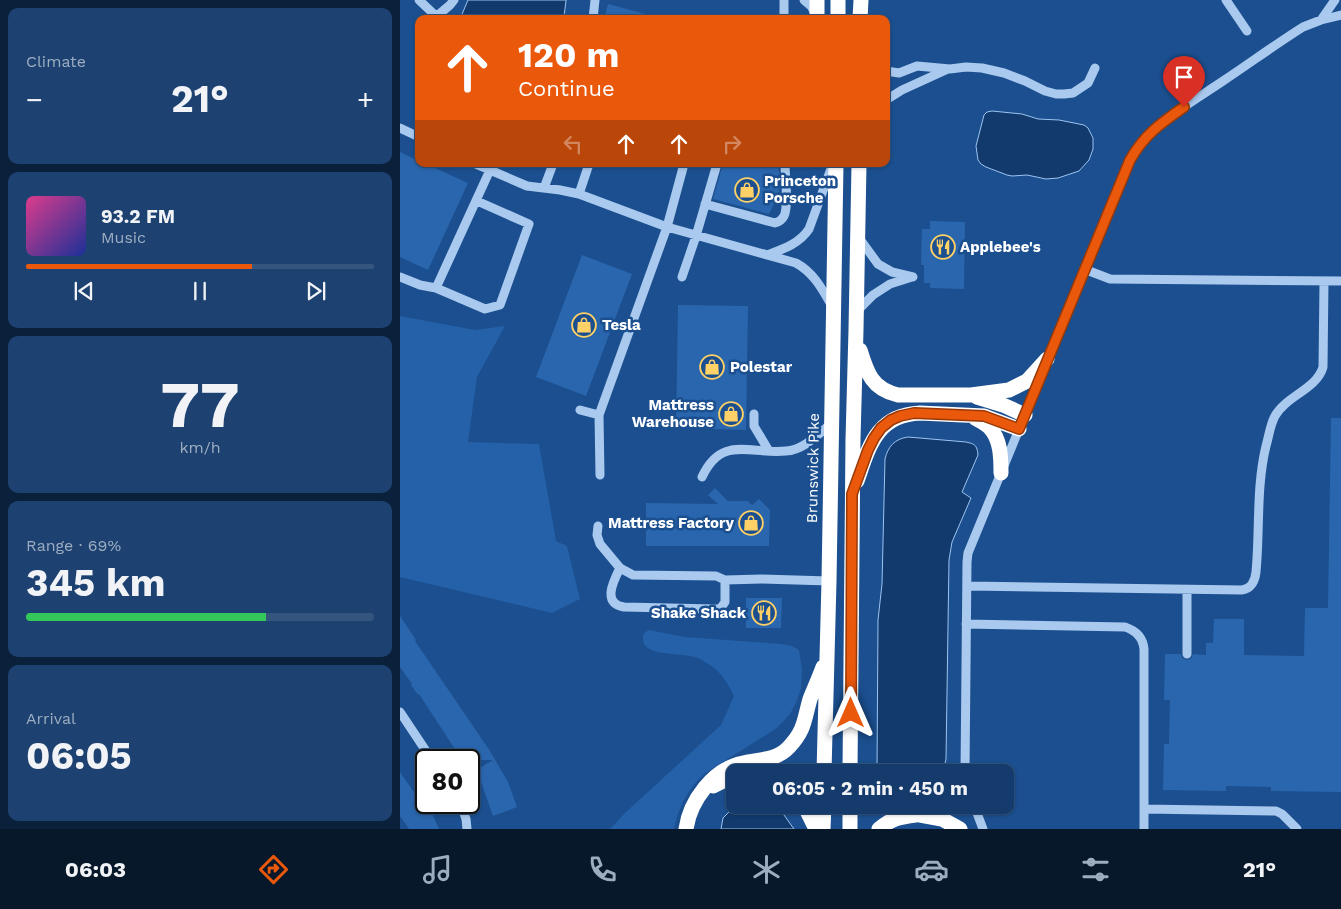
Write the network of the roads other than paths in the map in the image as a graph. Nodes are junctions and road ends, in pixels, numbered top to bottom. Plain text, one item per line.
1 (419, 0) edge
2 (454, 0) edge
3 (595, 0) edge
4 (784, 0) edge
5 (804, 0) edge
6 (817, 0) edge
7 (838, 0) edge
8 (861, 0) edge
9 (1226, 0) edge
10 (1335, 0) edge
11 (436, 15) edge
12 (440, 15) edge
13 (593, 15) edge
14 (784, 15) edge
15 (816, 15) edge
16 (817, 15) edge
17 (838, 15) edge
18 (860, 15) edge
19 (1341, 15) edge
20 (1320, 20) junction
21 (1247, 31) dead end
22 (917, 66) junction
23 (1095, 68) dead end
24 (950, 69) junction
25 (890, 72) edge
26 (924, 81) junction
27 (890, 98) edge
28 (400, 128) edge
29 (415, 135) edge
30 (483, 167) edge
31 (552, 167) edge
32 (588, 167) edge
33 (683, 167) edge
34 (717, 167) edge
35 (785, 167) edge
36 (833, 167) edge
37 (834, 167) edge
38 (859, 167) edge
39 (490, 170) junction
40 (544, 188) junction
41 (579, 194) junction
42 (477, 201) junction
43 (705, 204) junction
44 (667, 227) junction
45 (696, 236) junction
46 (858, 237) junction
47 (767, 255) junction
48 (1084, 269) junction
49 (400, 277) edge
50 (682, 277) dead end
51 (1324, 281) junction
52 (1341, 281) edge
53 (436, 288) junction
54 (833, 309) junction
55 (856, 312) junction
56 (856, 330) junction
57 (1047, 359) junction
58 (971, 395) junction
59 (580, 410) dead end
60 (754, 414) dead end
61 (970, 414) junction
62 (599, 415) junction
63 (1022, 422) junction
64 (832, 423) junction
65 (769, 451) junction
66 (1001, 473) junction
67 (600, 476) dead end
68 (702, 477) dead end
69 (852, 494) junction
70 (598, 526) dead end
71 (620, 568) junction
72 (725, 580) junction
73 (829, 581) junction
74 (967, 586) junction
75 (1187, 590) junction
76 (966, 624) junction
77 (1187, 654) dead end
78 (827, 657) junction
79 (400, 712) edge
80 (425, 749) edge
81 (824, 764) edge
82 (850, 764) edge
83 (965, 764) edge
84 (726, 780) edge
85 (696, 803) junction
86 (1144, 809) junction
87 (464, 814) edge
88 (808, 814) edge
89 (824, 814) edge
90 (850, 814) edge
91 (919, 814) edge
92 (977, 814) edge
93 (916, 815) junction
94 (467, 829) edge
95 (686, 829) edge
96 (816, 829) edge
97 (824, 829) edge
98 (850, 829) edge
99 (879, 829) edge
100 (960, 829) edge
101 (983, 829) edge
102 (1144, 829) edge
103 (1297, 829) edge

1 - 11 street
2 - 12 street
3 - 13 street
4 - 14 street
5 - 15 street
6 - 16 highway
7 - 17 highway
8 - 18 highway
9 - 21 street
10 - 20 street
19 - 20 street
20 - 48 street
22 - 24 street
22 - 25 street
22 - 26 street
23 - 24 street
24 - 26 street
26 - 27 street
28 - 29 street
30 - 39 street
31 - 40 street
32 - 41 street
33 - 44 street
34 - 43 street
35 - 43 street
36 - 47 street
37 - 54 highway, Brunswick Pike
38 - 46 highway
39 - 40 street
39 - 42 street
40 - 41 street
41 - 44 street
42 - 53 street
42 - 53 street
43 - 45 street
44 - 45 street
44 - 62 street
45 - 47 street
45 - 50 street
46 - 55 highway
46 - 55 street
47 - 54 street
48 - 51 street
48 - 57 street
49 - 53 street
51 - 52 street
51 - 75 street
54 - 64 highway, Brunswick Pike
55 - 56 highway
56 - 58 highway
56 - 69 highway
57 - 58 highway
57 - 63 street
58 - 63 highway
59 - 62 street
60 - 65 street
61 - 63 highway
61 - 66 highway
61 - 69 highway
62 - 67 street
63 - 66 street
64 - 65 street
64 - 73 highway, Brunswick Pike
65 - 68 street
66 - 74 street
69 - 82 highway
70 - 71 street
71 - 72 street
71 - 72 street
72 - 73 street
73 - 78 highway, Brunswick Pike
74 - 75 street
74 - 76 street
75 - 77 street
76 - 83 street
76 - 86 street
78 - 81 highway, Brunswick Pike
78 - 85 highway
79 - 80 street
84 - 85 highway
85 - 95 highway
86 - 102 street
86 - 103 street
87 - 94 street
88 - 96 highway
89 - 97 highway
90 - 98 highway
91 - 93 highway
92 - 101 street
93 - 99 highway
93 - 100 highway

